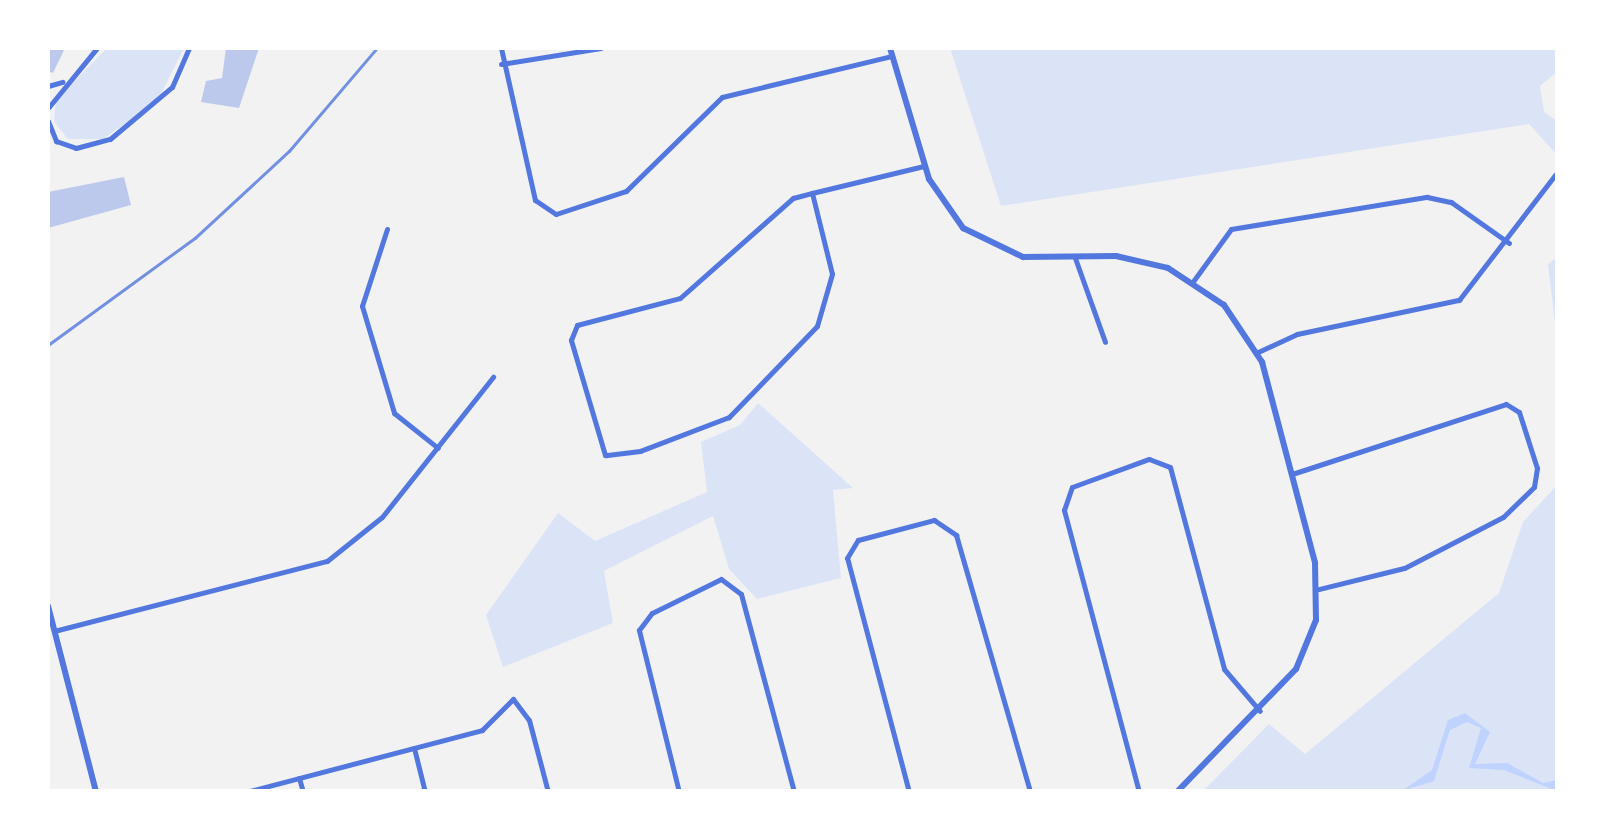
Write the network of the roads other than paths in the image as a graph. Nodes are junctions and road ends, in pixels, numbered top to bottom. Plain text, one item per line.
1 (97, 48) edge
2 (189, 48) edge
3 (501, 48) edge
4 (601, 48) edge
5 (891, 52) edge
6 (501, 64) junction
7 (65, 81) junction
8 (48, 86) edge
9 (48, 108) edge
10 (48, 121) edge
11 (924, 166) junction
12 (1555, 174) dead end
13 (812, 192) junction
14 (386, 229) dead end
15 (1509, 243) junction
16 (1076, 258) junction
17 (1194, 280) junction
18 (1105, 342) dead end
19 (1258, 352) junction
20 (493, 377) dead end
21 (438, 448) junction
22 (1292, 474) junction
23 (1318, 590) junction
24 (48, 606) edge
25 (54, 632) junction
26 (1260, 711) junction
27 (414, 748) junction
28 (300, 778) junction
29 (96, 792) edge
30 (246, 792) edge
31 (303, 792) edge
32 (425, 792) edge
33 (548, 792) edge
34 (679, 792) edge
35 (794, 792) edge
36 (909, 792) edge
37 (1030, 792) edge
38 (1139, 792) edge
39 (1177, 792) edge

1 - 7 street
2 - 10 street
3 - 6 street
4 - 6 street
5 - 6 street
5 - 11 street
7 - 8 street
7 - 9 street
11 - 13 street
11 - 16 street
12 - 15 street
13 - 13 street
14 - 21 street
15 - 17 street
15 - 19 street
16 - 17 street
16 - 18 street
17 - 19 street
19 - 22 street
20 - 21 street
21 - 25 street
22 - 23 street
22 - 23 street
23 - 26 street
24 - 25 street
25 - 29 street
26 - 38 street
26 - 39 street
27 - 28 street
27 - 32 street
27 - 33 street
28 - 30 street
28 - 31 street
34 - 35 street
36 - 37 street

